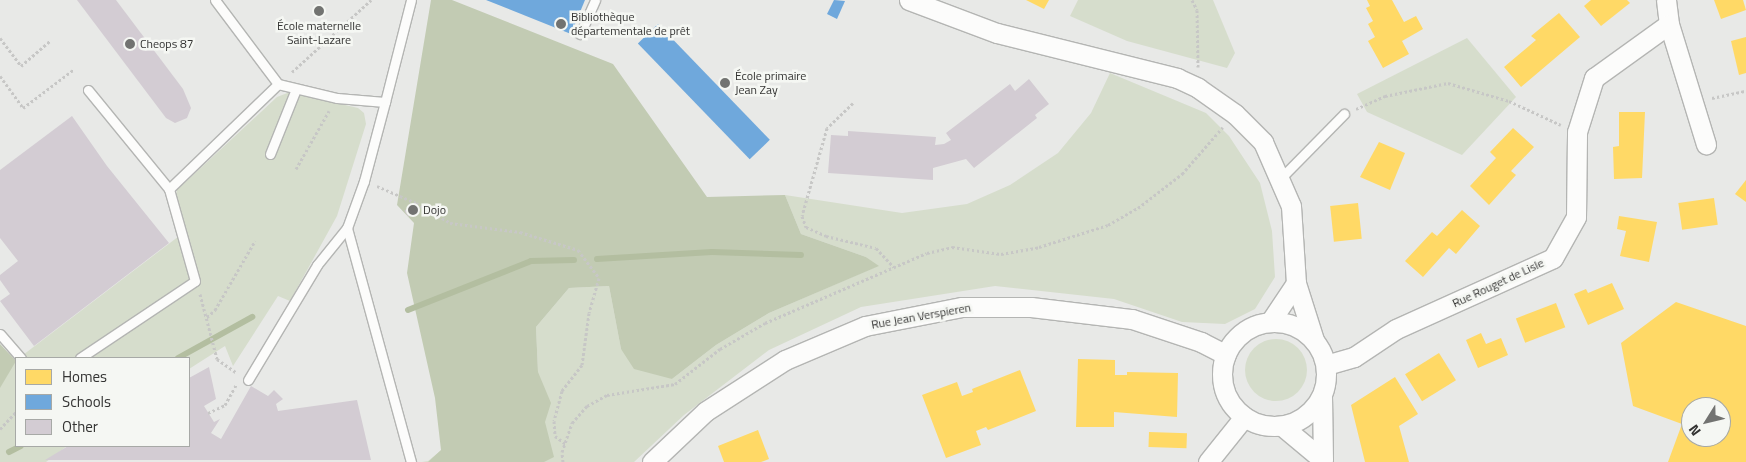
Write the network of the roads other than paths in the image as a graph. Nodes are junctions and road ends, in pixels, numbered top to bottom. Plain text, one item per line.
1 (215, 0) edge
2 (411, 0) edge
3 (595, 0) edge
4 (908, 0) edge
5 (1666, 0) edge
6 (1669, 24) junction
7 (580, 34) dead end
8 (278, 84) junction
9 (296, 89) junction
10 (88, 90) dead end
11 (385, 102) junction
12 (1344, 114) road end
13 (1706, 144) dead end
14 (270, 154) dead end
15 (1281, 178) junction
16 (169, 189) junction
17 (346, 228) junction
18 (1296, 283) junction
19 (1270, 322) junction
20 (0, 334) edge
21 (1314, 340) junction
22 (1226, 355) junction
23 (20, 357) edge
24 (81, 357) edge
25 (1326, 365) junction
26 (245, 378) road end
27 (1322, 395) junction
28 (1244, 417) junction
29 (1282, 426) junction
30 (1324, 461) edge
31 (411, 462) edge
32 (652, 462) edge
33 (1208, 462) edge

1 - 8 lane
2 - 11 lane
3 - 7 lane
4 - 15 street
5 - 6 street
6 - 13 street
6 - 25 street, Rue Rouget de Lisle
8 - 9 lane
8 - 16 lane
9 - 11 lane
9 - 14 lane
10 - 16 lane
11 - 17 lane
12 - 15 lane
15 - 18 street
16 - 24 lane
17 - 26 lane
17 - 31 lane
18 - 19 street
18 - 21 street
19 - 21 street
19 - 22 street
20 - 23 lane
21 - 25 street
22 - 28 street
22 - 32 street, Rue Jean Verspieren
25 - 27 street
27 - 29 street
27 - 30 street
28 - 29 street
28 - 33 street
29 - 30 street

